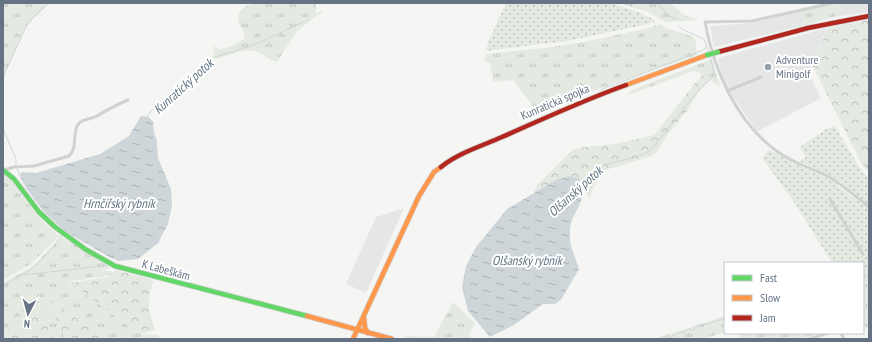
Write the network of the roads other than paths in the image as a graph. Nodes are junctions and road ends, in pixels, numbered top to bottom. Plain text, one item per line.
1 (833, 3) edge
2 (869, 16) edge
3 (761, 76) dead end
4 (727, 91) junction
5 (128, 100) dead end
6 (4, 170) edge
7 (830, 199) dead end
8 (869, 207) edge
9 (863, 254) dead end
10 (364, 317) junction
11 (345, 327) junction
12 (357, 330) junction
13 (368, 333) junction
14 (825, 334) edge
15 (353, 339) edge
16 (392, 339) edge
17 (809, 339) edge

1 - 4 street
2 - 10 main road, Kunratická spojka, bridge
3 - 4 street
4 - 8 street
5 - 6 street
6 - 11 main road, K Labeškám
7 - 9 street
10 - 12 main road, Kunratická spojka
10 - 13 main road
11 - 12 main road, K Labeškám
11 - 15 main road
12 - 13 main road, K Labeškám
12 - 15 main road, Kunratická spojka
13 - 16 main road, K Labeškám
14 - 17 street

